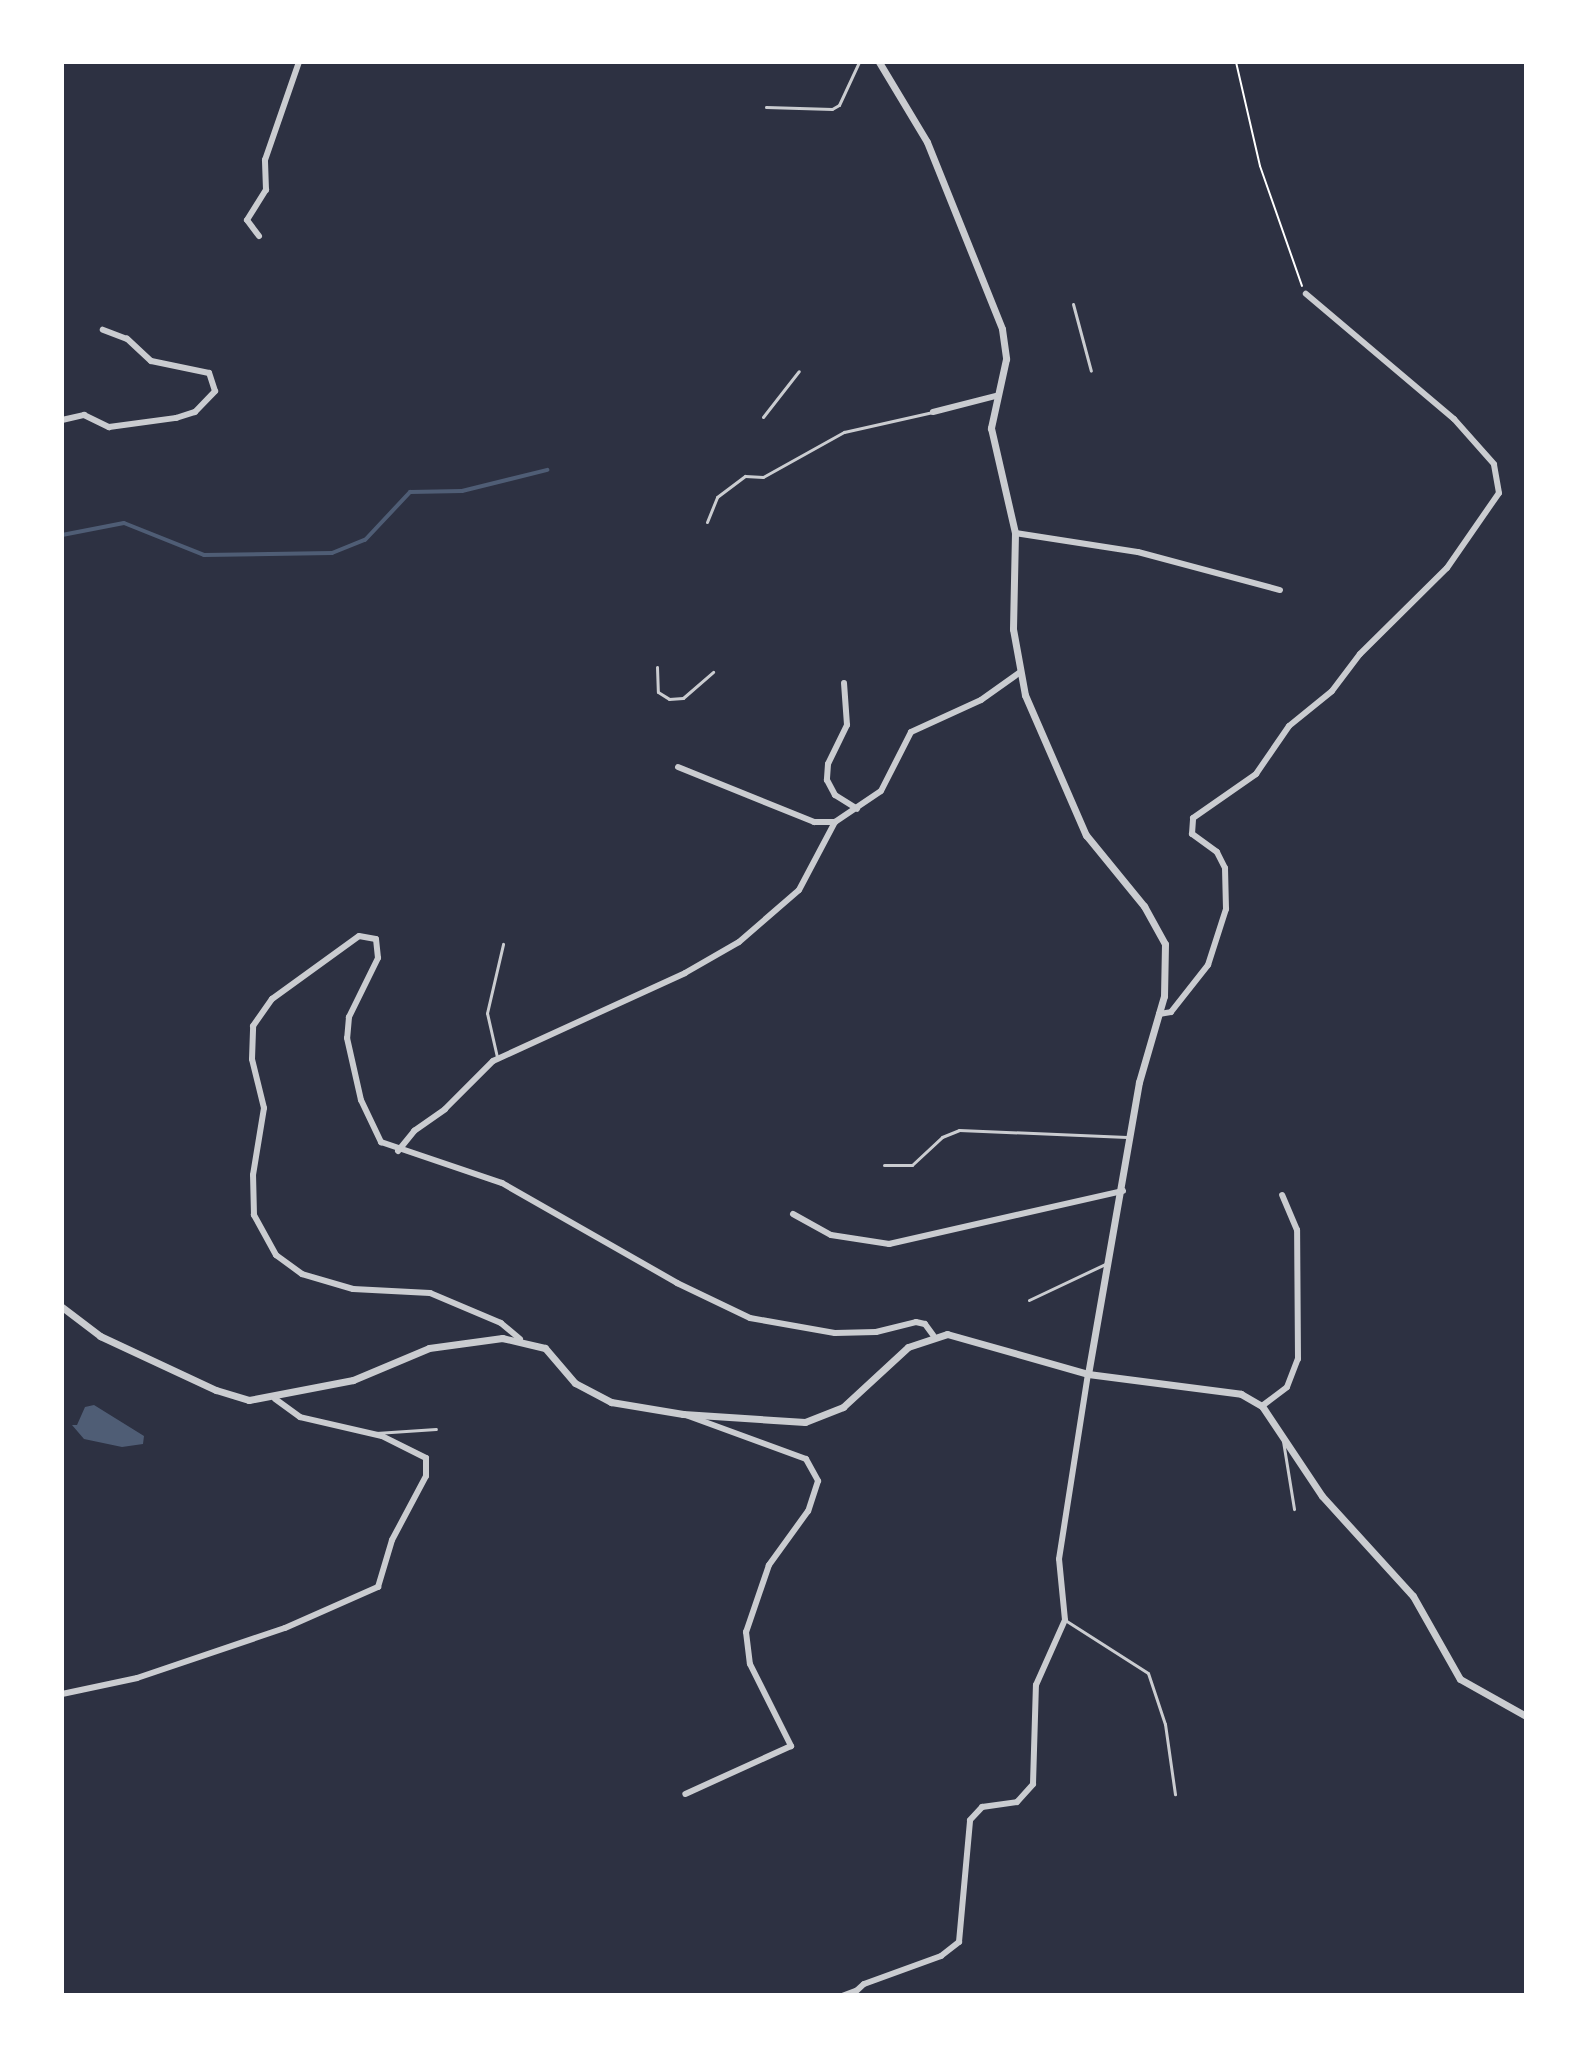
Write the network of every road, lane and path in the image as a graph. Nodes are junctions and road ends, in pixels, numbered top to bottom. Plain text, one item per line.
1 (299, 62) edge
2 (859, 62) edge
3 (879, 62) edge
4 (1236, 62) edge
5 (766, 107) dead end
6 (259, 236) dead end
7 (1306, 294) joint
8 (1073, 304) dead end
9 (103, 330) dead end
10 (799, 371) dead end
11 (1091, 371) dead end
12 (996, 396) junction
13 (933, 412) joint
14 (763, 417) dead end
15 (62, 420) edge
16 (707, 522) dead end
17 (1015, 533) junction
18 (1280, 590) dead end
19 (657, 667) dead end
20 (713, 672) dead end
21 (1019, 673) junction
22 (844, 683) dead end
23 (678, 767) dead end
24 (857, 809) junction
25 (835, 822) junction
26 (503, 944) dead end
27 (1159, 1014) junction
28 (498, 1059) junction
29 (1129, 1138) junction
30 (398, 1151) junction
31 (884, 1165) dead end
32 (1123, 1191) junction
33 (1282, 1195) dead end
34 (793, 1214) dead end
35 (1109, 1264) junction
36 (1029, 1300) dead end
37 (62, 1307) edge
38 (933, 1335) junction
39 (520, 1339) junction
40 (1088, 1374) junction
41 (275, 1399) junction
42 (1262, 1406) junction
43 (683, 1414) junction
44 (436, 1429) dead end
45 (372, 1434) junction
46 (1285, 1438) junction
47 (1294, 1509) dead end
48 (1065, 1620) junction
49 (62, 1694) edge
50 (1526, 1716) edge
51 (685, 1794) dead end
52 (1175, 1794) dead end
53 (860, 1987) junction
54 (839, 1995) edge
55 (852, 1995) edge

1 - 6 street
2 - 5 lane
3 - 12 street
4 - 7 path
7 - 27 street
8 - 11 lane
9 - 15 street
10 - 14 lane
12 - 13 street
12 - 17 street
13 - 16 lane
17 - 18 street
17 - 21 street
19 - 20 lane
21 - 24 street
21 - 27 street
22 - 24 street
23 - 25 street
24 - 25 street
25 - 28 street
26 - 28 lane
27 - 29 street
28 - 30 street
29 - 31 lane
29 - 32 street
30 - 38 street
30 - 39 street
32 - 34 street
32 - 35 street
33 - 42 street
35 - 36 lane
35 - 40 street
37 - 41 street
38 - 40 street
38 - 43 street
39 - 41 street
39 - 43 street
40 - 42 street
40 - 48 street
41 - 45 street
42 - 46 street
43 - 51 street
44 - 45 lane
45 - 49 street
46 - 47 lane
46 - 50 street
48 - 52 lane
48 - 53 street
53 - 54 lane
53 - 55 street

